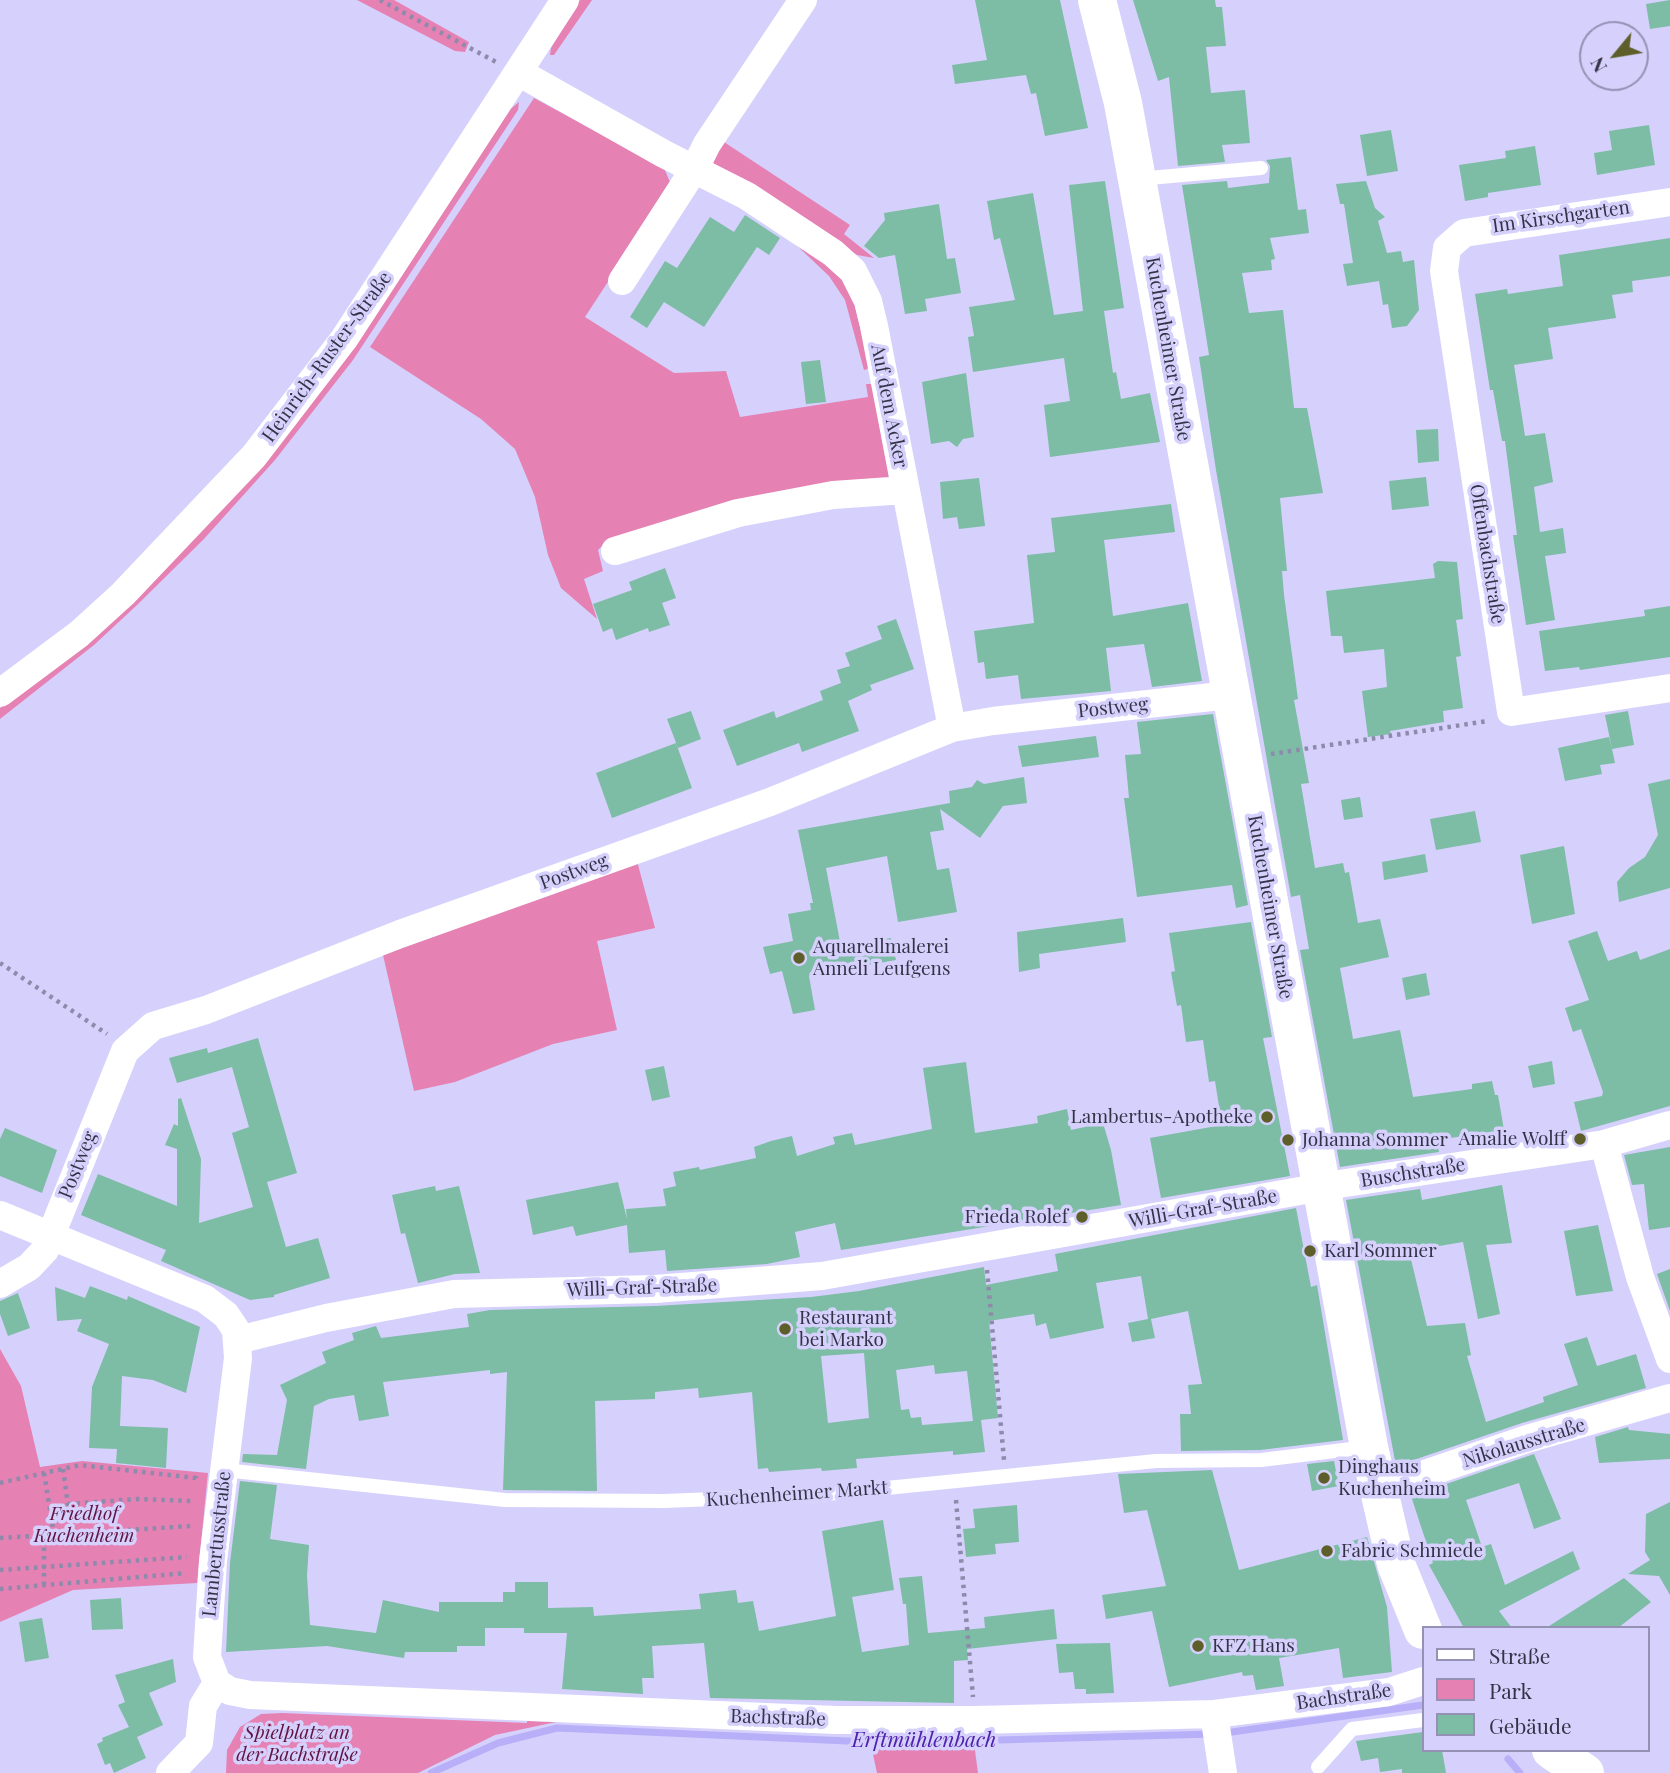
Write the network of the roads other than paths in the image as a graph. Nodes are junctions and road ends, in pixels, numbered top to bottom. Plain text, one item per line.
1 (565, 0) edge
2 (803, 0) edge
3 (1097, 0) edge
4 (520, 73) junction
5 (695, 168) junction
6 (1262, 168) dead end
7 (1137, 179) junction
8 (1670, 202) edge
9 (1454, 239) joint
10 (622, 281) dead end
11 (905, 490) junction
12 (615, 551) dead end
13 (1670, 688) edge
14 (0, 693) edge
15 (1230, 695) junction
16 (952, 729) junction
17 (1670, 1125) edge
18 (1604, 1144) junction
19 (1320, 1188) junction
20 (0, 1215) edge
21 (50, 1236) junction
22 (0, 1284) edge
23 (238, 1340) junction
24 (1670, 1359) edge
25 (1670, 1398) edge
26 (1369, 1447) junction
27 (224, 1470) junction
28 (1378, 1490) junction
29 (1422, 1628) edge
30 (1422, 1681) edge
31 (217, 1683) junction
32 (1422, 1720) edge
33 (1215, 1727) junction
34 (199, 1743) junction
35 (1554, 1752) edge
36 (1318, 1767) dead end
37 (170, 1773) edge
38 (205, 1773) edge
39 (1223, 1773) edge
40 (1586, 1773) edge

1 - 4 street, Heinrich-Ruster-Straße
2 - 5 street
3 - 7 main road, Kuchenheimer Straße
4 - 5 street, Auf dem Acker
4 - 14 street, Heinrich-Ruster-Straße
5 - 10 street
5 - 11 street, Auf dem Acker
6 - 7 lane
7 - 15 main road, Kuchenheimer Straße
8 - 9 street, Im Kirschgarten
9 - 13 street, Offenbachstraße
11 - 12 street
11 - 16 street, Auf dem Acker
15 - 16 street, Postweg
15 - 19 main road, Kuchenheimer Straße
16 - 21 street, Postweg
17 - 18 street, Buschstraße
18 - 19 street, Buschstraße
18 - 24 street
19 - 23 street, Willi-Graf-Straße
19 - 26 main road, Kuchenheimer Straße
20 - 21 street
21 - 22 street, Postweg
21 - 23 street
23 - 27 street, Lambertusstraße
25 - 28 street, Nikolausstraße
26 - 27 lane, Kuchenheimer Markt
26 - 28 main road, Kuchenheimer Straße
27 - 31 street, Lambertusstraße
28 - 29 main road, Kuchenheimer Straße
30 - 33 street, Bachstraße
31 - 33 street, Bachstraße
31 - 34 street
32 - 36 lane
33 - 39 street
34 - 37 street
34 - 38 street
35 - 40 main road

